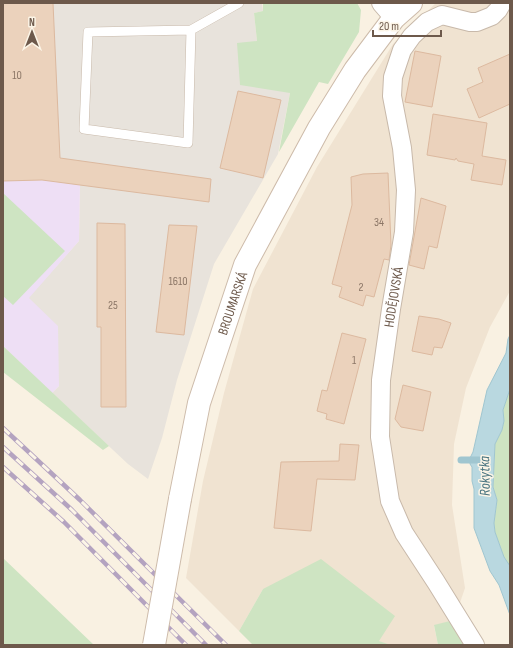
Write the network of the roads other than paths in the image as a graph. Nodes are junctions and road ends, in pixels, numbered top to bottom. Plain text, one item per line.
1 (239, 3) edge
2 (410, 3) edge
3 (502, 3) edge
4 (388, 11) edge
5 (191, 30) junction
6 (154, 645) edge
7 (475, 645) edge

1 - 5 lane
2 - 4 street, BROUMARSKÁ
3 - 7 street, HODĚJOVSKÁ
4 - 6 street, BROUMARSKÁ, bridge
5 - 5 lane

